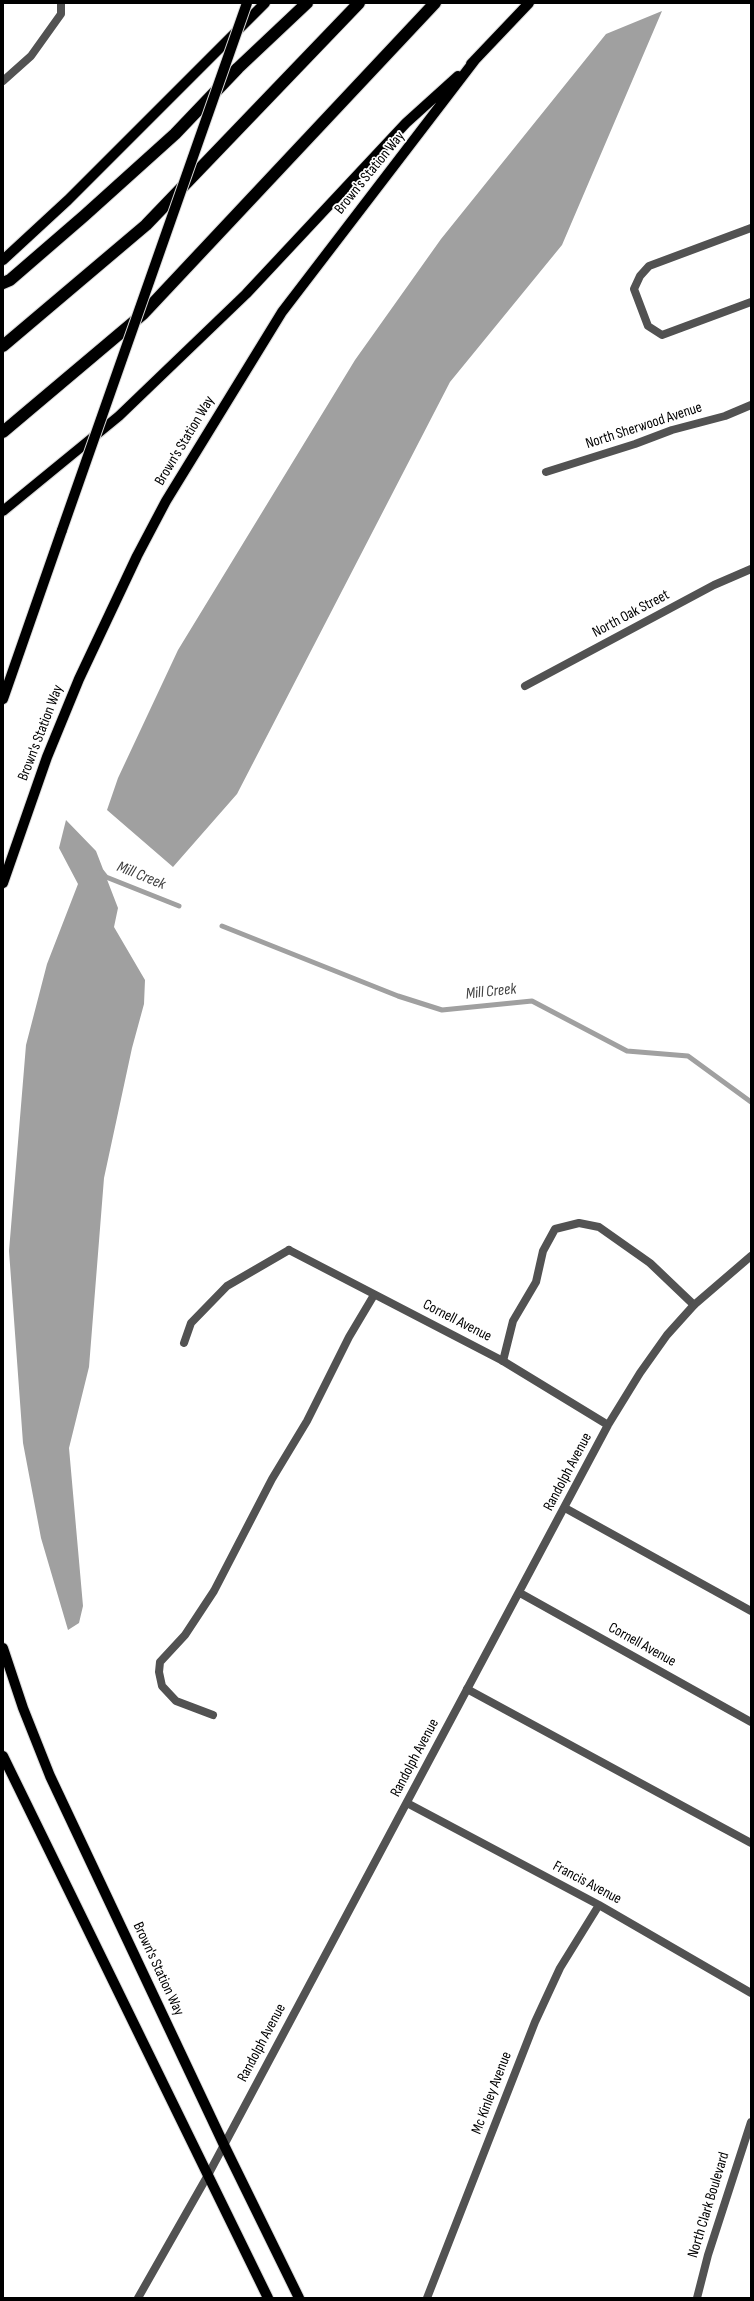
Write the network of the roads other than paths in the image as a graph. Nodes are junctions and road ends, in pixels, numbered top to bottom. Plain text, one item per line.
1 (61, 3) edge
2 (246, 3) edge
3 (265, 3) edge
4 (307, 3) edge
5 (359, 3) edge
6 (435, 3) edge
7 (529, 3) edge
8 (475, 60) junction
9 (3, 81) edge
10 (751, 228) edge
11 (3, 260) edge
12 (3, 283) edge
13 (751, 302) edge
14 (3, 346) edge
15 (751, 405) edge
16 (3, 432) edge
17 (546, 472) dead end
18 (3, 511) edge
19 (751, 569) edge
20 (525, 686) dead end
21 (3, 699) edge
22 (3, 883) edge
23 (751, 1256) edge
24 (374, 1295) junction
25 (694, 1304) junction
26 (184, 1343) dead end
27 (503, 1360) junction
28 (608, 1425) junction
29 (565, 1508) junction
30 (520, 1593) junction
31 (751, 1611) edge
32 (3, 1648) edge
33 (467, 1689) junction
34 (213, 1715) dead end
35 (751, 1722) edge
36 (3, 1756) edge
37 (407, 1803) junction
38 (751, 1843) edge
39 (599, 1905) junction
40 (751, 1993) edge
41 (751, 2122) edge
42 (224, 2146) junction
43 (208, 2175) junction
44 (138, 2298) edge
45 (268, 2298) edge
46 (299, 2298) edge
47 (427, 2298) edge
48 (697, 2298) edge

1 - 9 street
2 - 21 main road, bridge
3 - 11 main road
4 - 12 highway
5 - 14 highway
6 - 16 highway
7 - 8 main road
8 - 18 main road
8 - 22 main road, Brown's Station Way
10 - 13 street
15 - 17 street, North Sherwood Avenue
19 - 20 street, North Oak Street
23 - 25 street, Randolph Avenue
24 - 26 street, Cornell Avenue
24 - 27 street, Cornell Avenue
24 - 34 street
25 - 27 street
25 - 28 street, Randolph Avenue
27 - 28 street, Cornell Avenue
28 - 29 street, Randolph Avenue
29 - 30 street, Randolph Avenue
29 - 31 street
30 - 33 street, Randolph Avenue
30 - 35 street, Cornell Avenue
32 - 42 main road, Brown's Station Way
33 - 37 street, Randolph Avenue
33 - 38 street
36 - 43 main road
37 - 39 street, Francis Avenue
37 - 42 street, Randolph Avenue
39 - 40 street, Francis Avenue
39 - 47 street, Mc Kinley Avenue
41 - 48 street, North Clark Boulevard
42 - 43 street, Randolph Avenue
42 - 46 main road, Brown's Station Way
43 - 44 street, Randolph Avenue
43 - 45 main road

